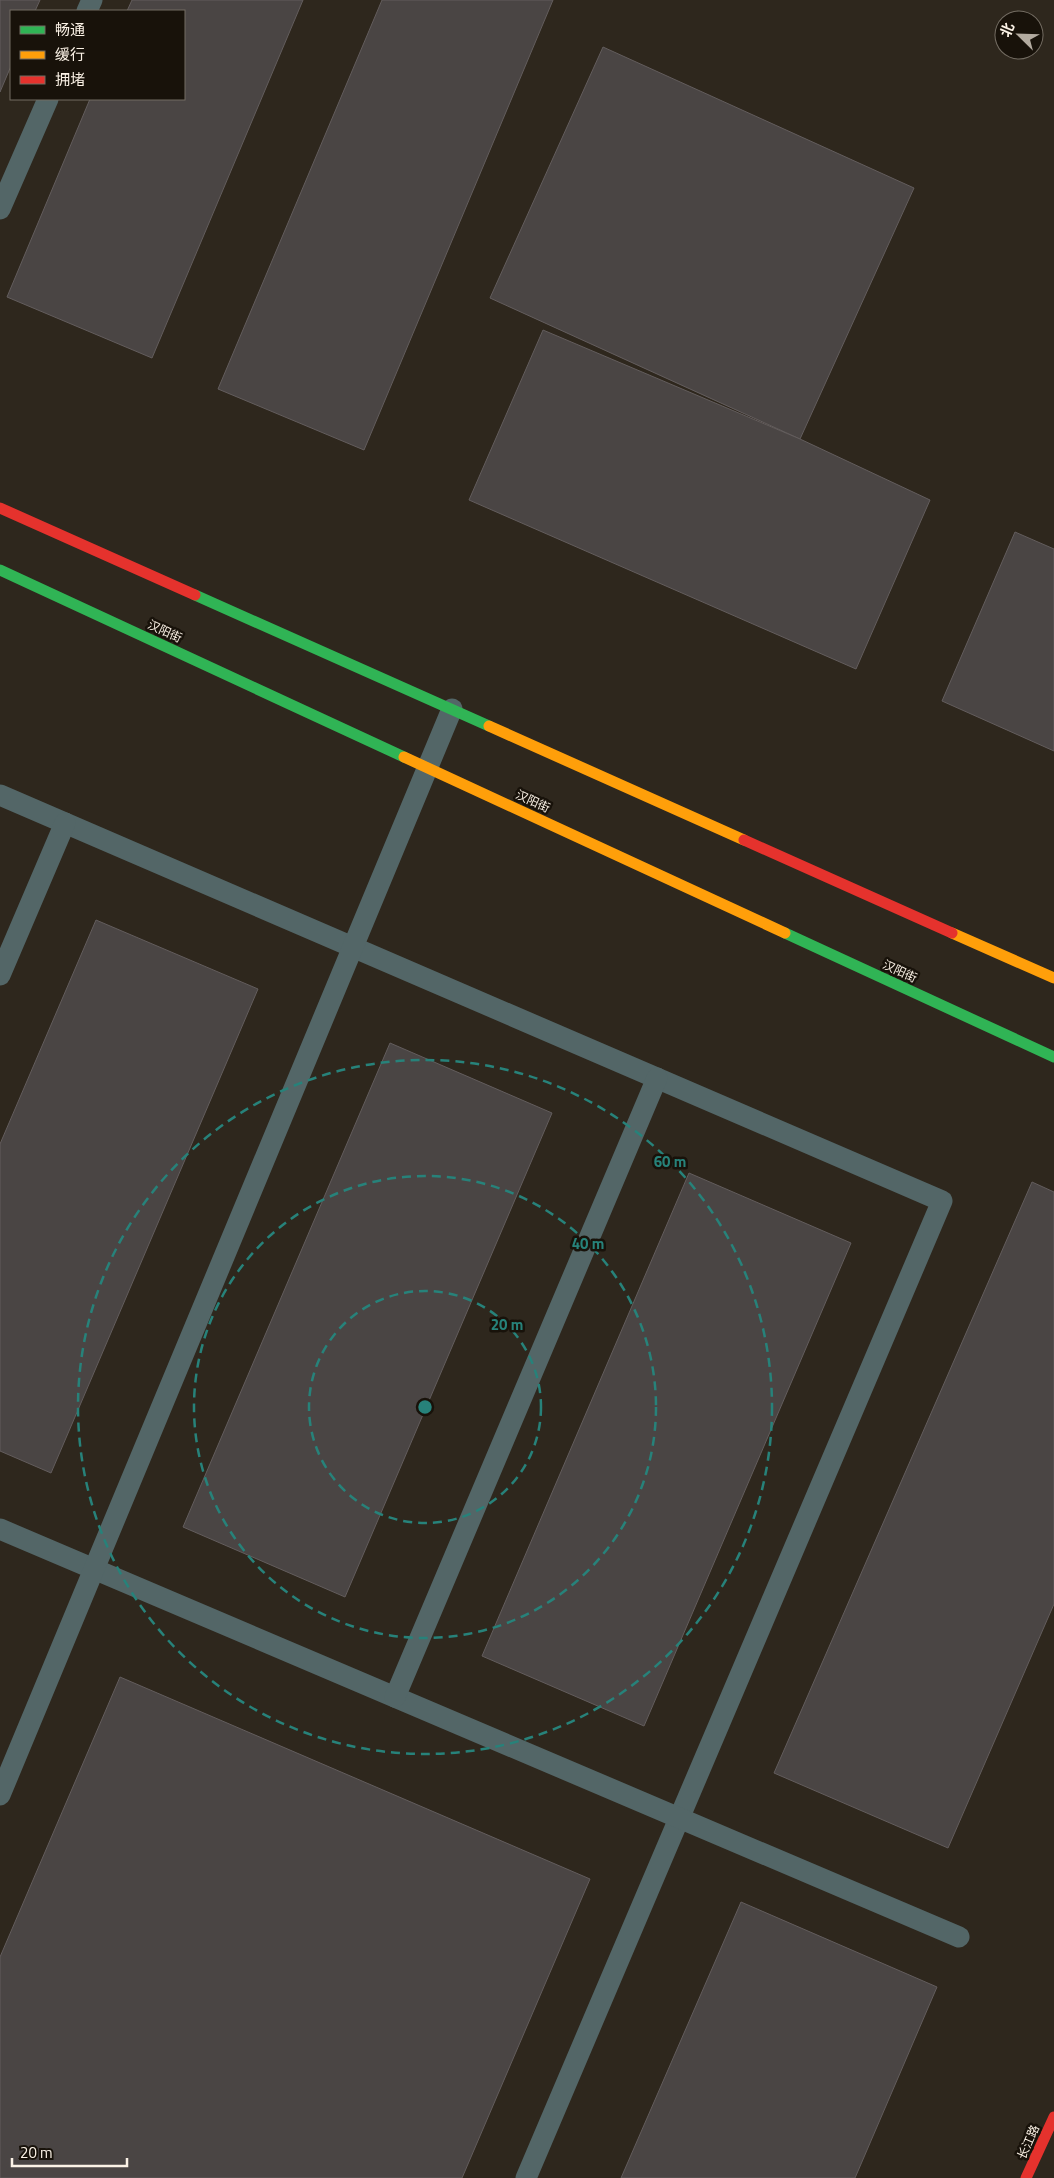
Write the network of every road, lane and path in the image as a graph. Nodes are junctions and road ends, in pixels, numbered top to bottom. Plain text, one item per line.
1 (48, 100) edge
2 (0, 209) edge
3 (0, 508) edge
4 (0, 570) edge
5 (452, 709) junction
6 (428, 768) junction
7 (0, 795) edge
8 (64, 823) junction
9 (353, 947) junction
10 (0, 975) edge
11 (1054, 978) edge
12 (1054, 1057) edge
13 (657, 1078) junction
14 (0, 1529) edge
15 (94, 1569) junction
16 (394, 1697) junction
17 (0, 1796) edge
18 (680, 1818) junction
19 (959, 1937) dead end
20 (1054, 2117) edge
21 (526, 2178) edge
22 (1026, 2178) edge

1 - 2 lane
3 - 5 main road
4 - 6 main road, 汉阳街
5 - 6 lane
5 - 11 main road
6 - 9 lane
6 - 12 main road, 汉阳街
7 - 8 lane
8 - 9 lane
8 - 10 lane
9 - 13 lane
9 - 15 lane
13 - 16 lane
13 - 18 lane
14 - 15 lane
15 - 16 lane
15 - 17 lane
16 - 18 lane
18 - 19 lane
18 - 21 lane
20 - 22 main road, 长江路

